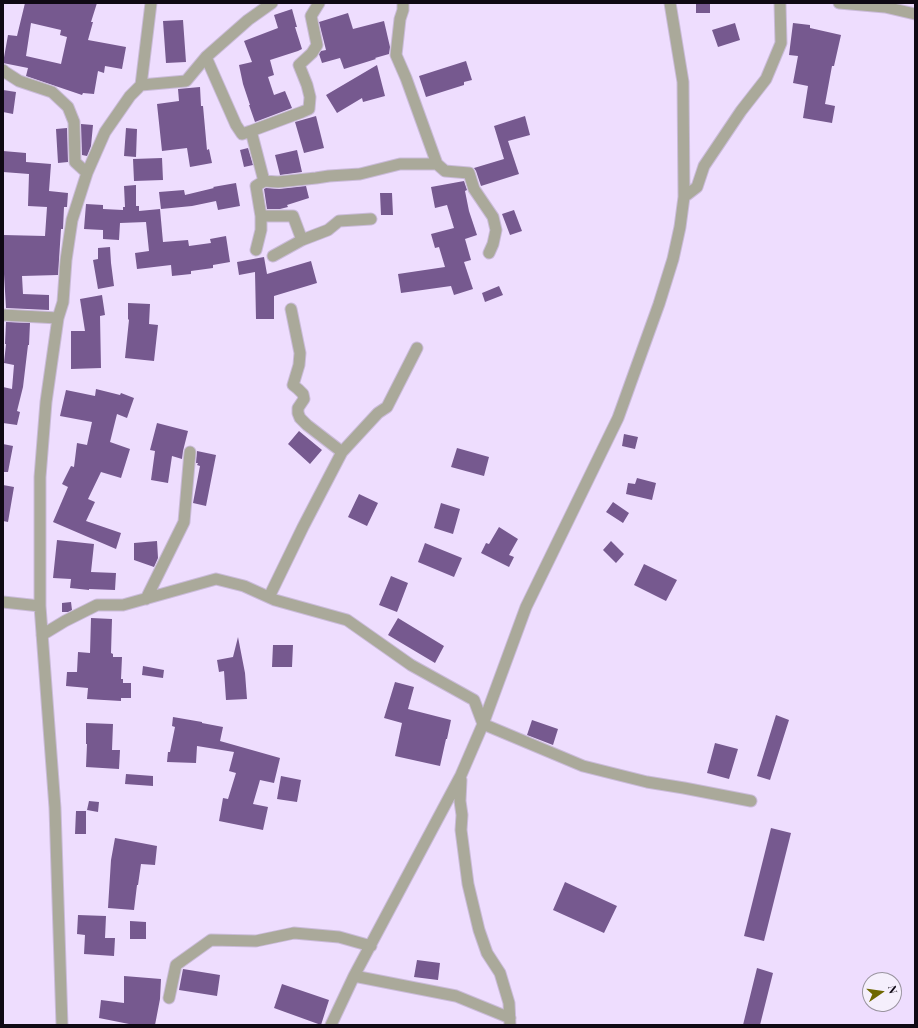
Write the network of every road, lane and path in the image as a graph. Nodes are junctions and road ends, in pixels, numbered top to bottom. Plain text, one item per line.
1 (151, 3) edge
2 (272, 3) edge
3 (319, 3) edge
4 (403, 3) edge
5 (670, 3) edge
6 (780, 3) edge
7 (839, 3) edge
8 (915, 5) edge
9 (885, 7) junction
10 (915, 14) edge
11 (206, 57) junction
12 (3, 70) edge
13 (141, 85) junction
14 (251, 131) junction
15 (437, 164) junction
16 (87, 173) junction
17 (264, 181) junction
18 (684, 197) junction
19 (261, 216) junction
20 (371, 219) dead end
21 (302, 240) junction
22 (256, 250) dead end
23 (489, 253) dead end
24 (273, 256) dead end
25 (291, 309) dead end
26 (3, 315) edge
27 (58, 318) junction
28 (417, 348) dead end
29 (190, 452) dead end
30 (342, 452) junction
31 (269, 597) junction
32 (146, 599) junction
33 (3, 602) edge
34 (40, 606) junction
35 (42, 636) junction
36 (483, 724) junction
37 (461, 775) junction
38 (750, 801) dead end
39 (371, 946) junction
40 (354, 976) junction
41 (169, 998) dead end
42 (510, 1021) edge
43 (62, 1025) edge
44 (331, 1025) edge

1 - 13 street
2 - 11 street
3 - 14 street
4 - 15 street
5 - 18 street
6 - 18 street
7 - 9 street
8 - 9 street
9 - 10 street
11 - 13 street
11 - 14 street
12 - 16 street
13 - 16 street
14 - 17 street
15 - 17 street
15 - 23 street
16 - 27 street
17 - 19 street
18 - 36 street
19 - 21 street
19 - 22 street
20 - 21 street
21 - 24 street
25 - 30 street
26 - 27 street
27 - 34 street
28 - 30 street
29 - 32 street
30 - 31 street
31 - 32 street
31 - 36 street
32 - 35 street
33 - 34 street
34 - 35 street
35 - 43 street
36 - 37 street
36 - 38 street
37 - 39 street
37 - 42 street
39 - 40 street
39 - 41 street
40 - 42 street
40 - 44 street

